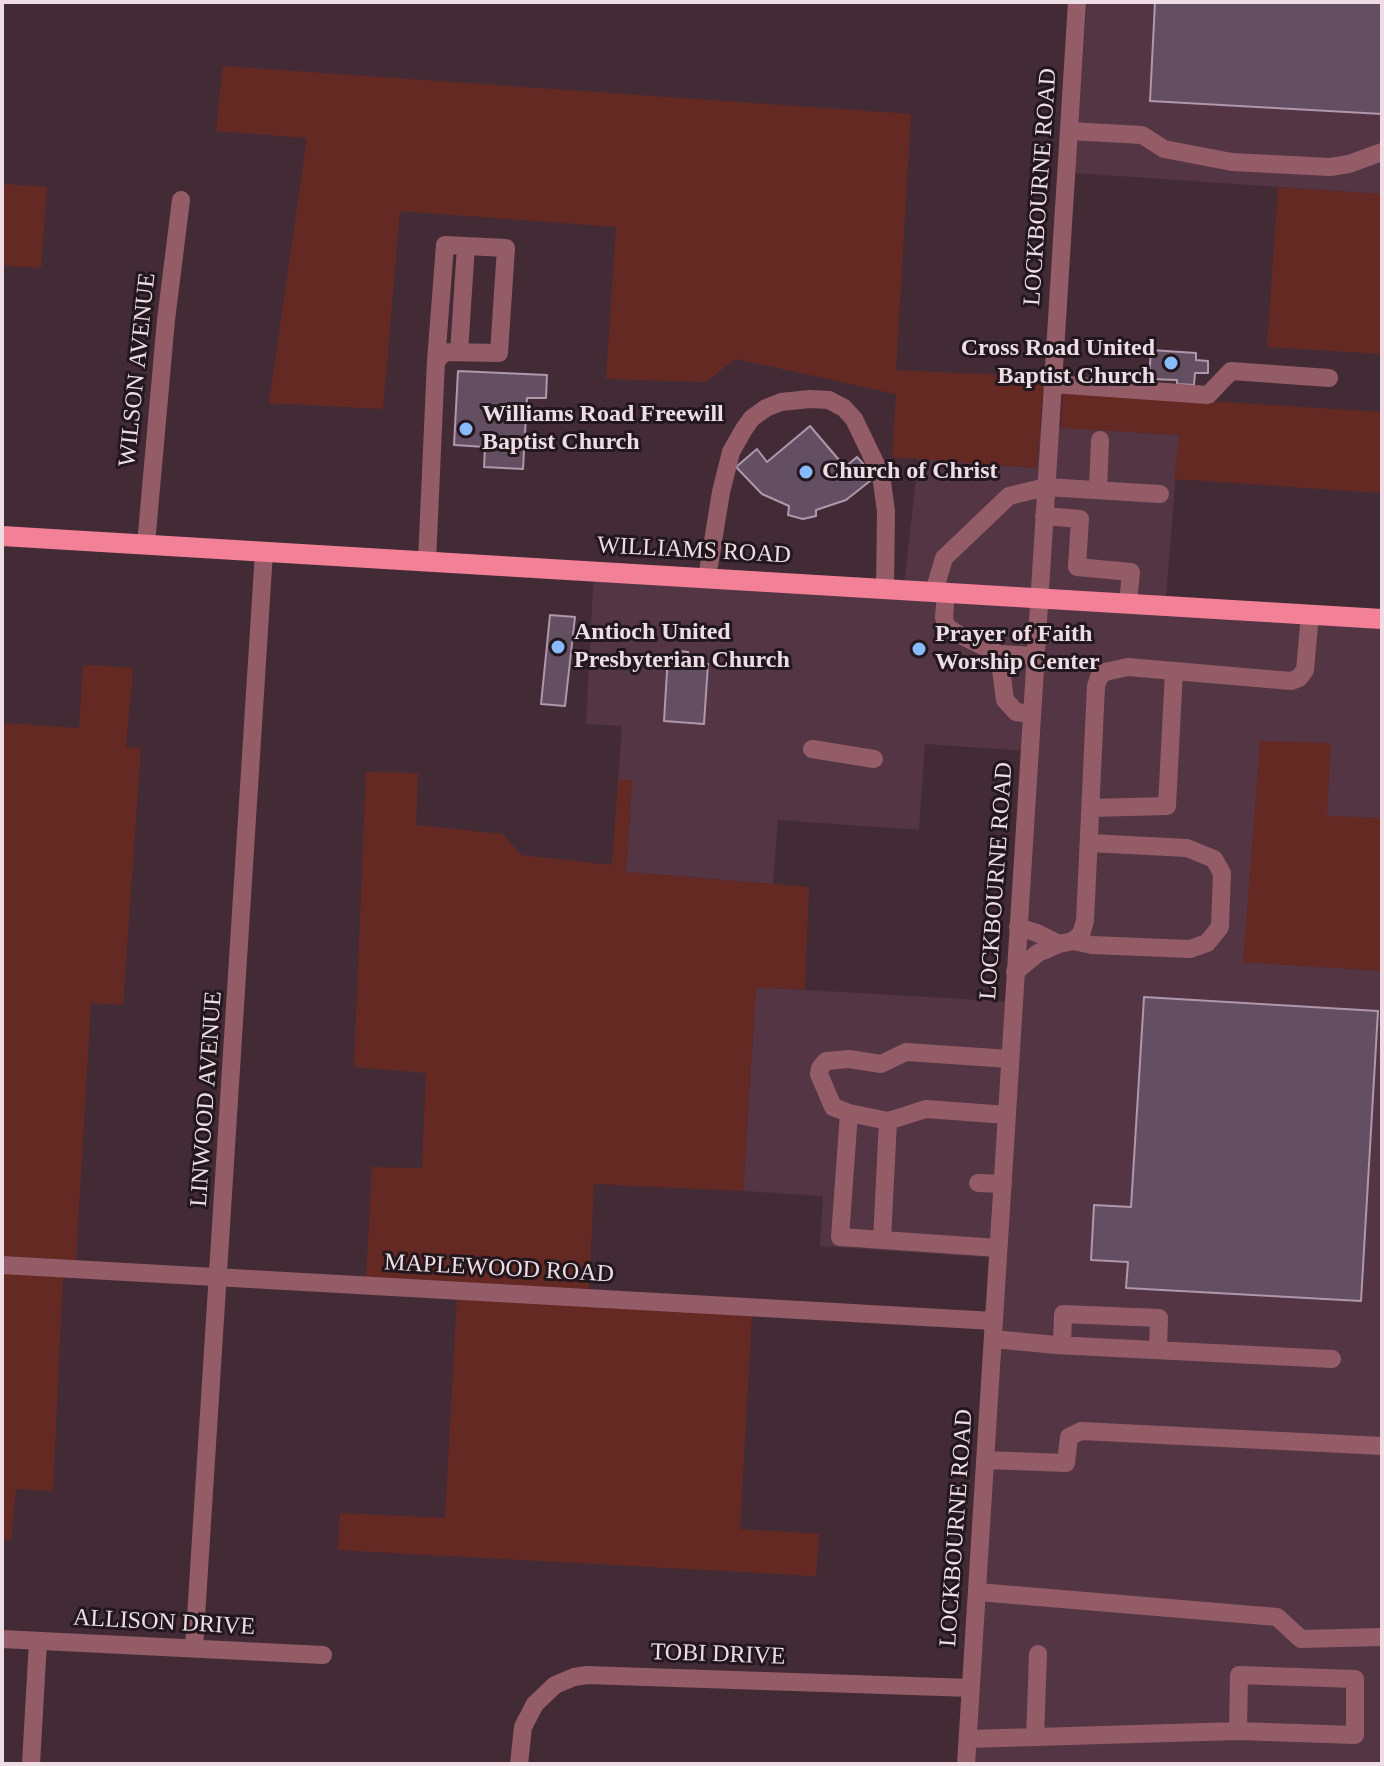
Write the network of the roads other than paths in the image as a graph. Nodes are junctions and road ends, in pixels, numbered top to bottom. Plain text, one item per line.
1 (1077, 2) edge
2 (1069, 131) junction
3 (1382, 152) edge
4 (181, 200) dead end
5 (466, 246) junction
6 (459, 352) junction
7 (436, 361) junction
8 (1329, 378) dead end
9 (1052, 384) junction
10 (1100, 440) dead end
11 (1046, 487) junction
12 (1098, 490) junction
13 (1160, 494) dead end
14 (1044, 516) junction
15 (2, 536) edge
16 (146, 544) junction
17 (264, 552) junction
18 (427, 561) junction
19 (707, 578) junction
20 (885, 589) junction
21 (940, 592) junction
22 (1039, 598) junction
23 (1128, 603) junction
24 (1310, 614) junction
25 (1382, 619) edge
26 (999, 654) junction
27 (1035, 656) junction
28 (1174, 671) junction
29 (1032, 714) junction
30 (812, 749) dead end
31 (874, 759) dead end
32 (1091, 808) junction
33 (1089, 843) junction
34 (1018, 927) junction
35 (1066, 942) junction
36 (1015, 972) junction
37 (1010, 1059) junction
38 (849, 1113) junction
39 (1007, 1115) junction
40 (888, 1121) junction
41 (978, 1183) dead end
42 (1003, 1184) junction
43 (882, 1240) junction
44 (998, 1248) junction
45 (2, 1265) edge
46 (220, 1278) junction
47 (993, 1330) junction
48 (1062, 1345) junction
49 (1158, 1350) junction
50 (1332, 1359) dead end
51 (1382, 1446) edge
52 (986, 1460) junction
53 (978, 1592) junction
54 (1382, 1637) edge
55 (2, 1639) edge
56 (38, 1641) junction
57 (194, 1648) junction
58 (1038, 1654) dead end
59 (323, 1655) dead end
60 (971, 1688) junction
61 (1238, 1731) junction
62 (1035, 1737) junction
63 (968, 1739) junction
64 (31, 1764) edge
65 (519, 1764) edge
66 (966, 1764) edge

1 - 2 street, LOCKBOURNE ROAD
2 - 3 street
2 - 9 street, LOCKBOURNE ROAD
4 - 16 street, WILSON AVENUE
5 - 6 street
5 - 6 street
5 - 7 street
6 - 7 street
7 - 18 street
8 - 9 street
9 - 11 street, LOCKBOURNE ROAD
10 - 12 street
11 - 12 street
11 - 14 street, LOCKBOURNE ROAD
11 - 21 street
12 - 13 street
14 - 22 street, LOCKBOURNE ROAD
14 - 23 street
15 - 16 main road, WILLIAMS ROAD
16 - 17 main road, WILLIAMS ROAD
17 - 18 main road, WILLIAMS ROAD
17 - 46 street, LINWOOD AVENUE
18 - 19 main road, WILLIAMS ROAD
19 - 20 main road, WILLIAMS ROAD
19 - 20 street
20 - 21 main road, WILLIAMS ROAD
21 - 22 main road, WILLIAMS ROAD
21 - 26 street
22 - 23 main road, WILLIAMS ROAD
22 - 27 street, LOCKBOURNE ROAD
23 - 24 main road, WILLIAMS ROAD
24 - 25 main road, WILLIAMS ROAD
24 - 28 street
26 - 27 street
26 - 29 street
27 - 29 street, LOCKBOURNE ROAD
28 - 32 street
28 - 32 street
29 - 34 street, LOCKBOURNE ROAD
30 - 31 street
32 - 33 street
33 - 35 street
33 - 35 street
34 - 35 street
34 - 36 street, LOCKBOURNE ROAD
35 - 36 street
36 - 37 street, LOCKBOURNE ROAD
37 - 38 street
37 - 39 street, LOCKBOURNE ROAD
38 - 40 street
38 - 43 street
39 - 40 street
39 - 42 street, LOCKBOURNE ROAD
40 - 43 street
41 - 42 street
42 - 44 street, LOCKBOURNE ROAD
43 - 44 street
44 - 47 street, LOCKBOURNE ROAD
45 - 46 street, MAPLEWOOD ROAD
46 - 47 street, MAPLEWOOD ROAD
46 - 57 street, LINWOOD AVENUE
47 - 48 street, MAPLEWOOD ROAD
47 - 52 street, LOCKBOURNE ROAD
48 - 49 street, MAPLEWOOD ROAD
48 - 49 street
49 - 50 street, MAPLEWOOD ROAD
51 - 52 street
52 - 53 street, LOCKBOURNE ROAD
53 - 54 street
53 - 60 street, LOCKBOURNE ROAD
55 - 56 street, ALLISON DRIVE
56 - 57 street, ALLISON DRIVE
56 - 64 street
57 - 59 street, ALLISON DRIVE
58 - 62 street
60 - 63 street, LOCKBOURNE ROAD
60 - 65 street, TOBI DRIVE
61 - 61 street
61 - 62 street
62 - 63 street
63 - 66 street, LOCKBOURNE ROAD

